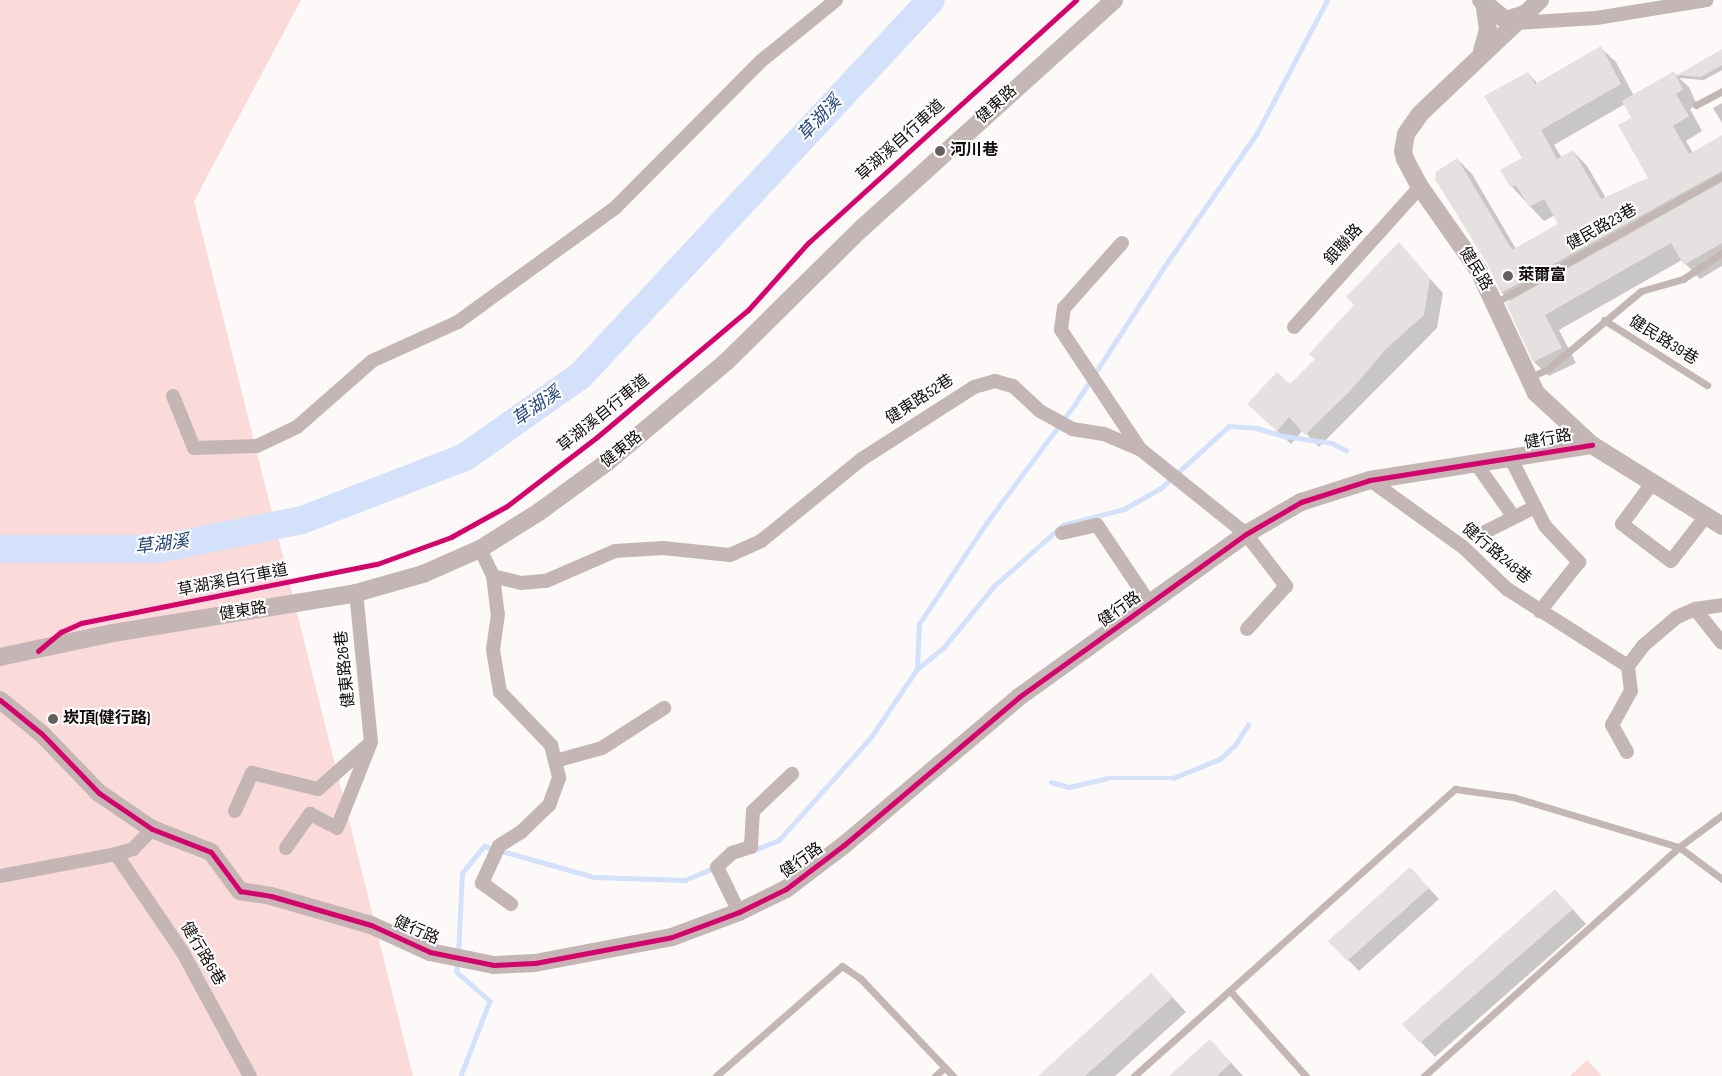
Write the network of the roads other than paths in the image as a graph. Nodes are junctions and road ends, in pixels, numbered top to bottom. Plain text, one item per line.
1 (836, 0) edge
2 (1114, 0) edge
3 (1707, 0) edge
4 (1489, 4) edge
5 (1529, 9) edge
6 (1480, 56) junction
7 (1722, 91) edge
8 (1696, 105) dead end
9 (1722, 176) edge
10 (1420, 187) junction
11 (1122, 243) dead end
12 (1722, 253) edge
13 (1494, 304) junction
14 (1604, 320) junction
15 (1294, 327) dead end
16 (1528, 378) junction
17 (1707, 385) dead end
18 (173, 396) dead end
19 (1592, 445) junction
20 (1140, 449) junction
21 (1511, 459) junction
22 (1476, 465) junction
23 (1370, 480) junction
24 (1653, 482) junction
25 (1535, 506) junction
26 (1513, 516) junction
27 (1706, 516) junction
28 (1722, 526) edge
29 (1485, 532) dead end
30 (1062, 533) dead end
31 (1246, 534) junction
32 (480, 549) junction
33 (493, 576) junction
34 (356, 593) junction
35 (1150, 604) junction
36 (1722, 605) edge
37 (1695, 609) junction
38 (1540, 611) junction
39 (1247, 629) dead end
40 (1722, 643) edge
41 (0, 657) edge
42 (1628, 666) junction
43 (0, 700) edge
44 (664, 708) dead end
45 (371, 742) junction
46 (1627, 752) dead end
47 (555, 761) junction
48 (792, 774) dead end
49 (235, 811) dead end
50 (1722, 815) edge
51 (152, 830) junction
52 (1679, 847) junction
53 (286, 848) dead end
54 (116, 854) junction
55 (0, 876) edge
56 (1722, 879) edge
57 (511, 904) dead end
58 (739, 912) junction
59 (1230, 991) junction
60 (945, 1068) junction
61 (250, 1076) edge
62 (716, 1076) edge
63 (935, 1076) edge
64 (953, 1076) edge
65 (1134, 1076) edge
66 (1306, 1076) edge
67 (1424, 1076) edge

1 - 18 street
2 - 32 street, 健東路
3 - 5 street
4 - 5 street
4 - 6 street
5 - 6 street, 健民路
6 - 10 street, 健民路
7 - 8 lane
9 - 13 lane, 健民路23巷
10 - 13 street, 健民路
10 - 15 street, 銀聯路
11 - 20 street
12 - 14 lane, 健民路39巷
13 - 16 street, 健民路
14 - 16 lane, 健民路39巷
14 - 17 lane, 健民路39巷
16 - 19 street, 健民路
19 - 21 street, 健行路
19 - 24 street, 健民路
20 - 31 street
20 - 33 street, 健東路52巷
21 - 22 street, 健行路
21 - 25 street
22 - 23 street, 健行路
22 - 26 street
23 - 31 street, 健行路
23 - 38 street, 健行路248巷
24 - 27 street, 健民路
24 - 27 street
25 - 26 street
25 - 38 street
26 - 29 street
27 - 28 street, 健民路
30 - 35 street
31 - 35 street, 健行路
31 - 39 street
32 - 33 street
32 - 34 street, 健東路
33 - 47 street
34 - 41 street, 健東路
34 - 45 street, 健東路26巷
35 - 58 street, 健行路
36 - 37 street
37 - 40 street
37 - 42 street
38 - 42 street, 健行路248巷
42 - 46 street
43 - 51 street, 健行路
44 - 47 street
45 - 49 street
45 - 53 street, 健東路26巷
47 - 57 street
48 - 58 street
50 - 52 lane
51 - 54 street
51 - 58 street, 健行路
52 - 56 lane
52 - 59 lane
52 - 67 lane
54 - 55 street
54 - 61 street, 健行路6巷
59 - 65 lane
59 - 66 lane
60 - 62 lane
60 - 63 lane
60 - 64 lane

